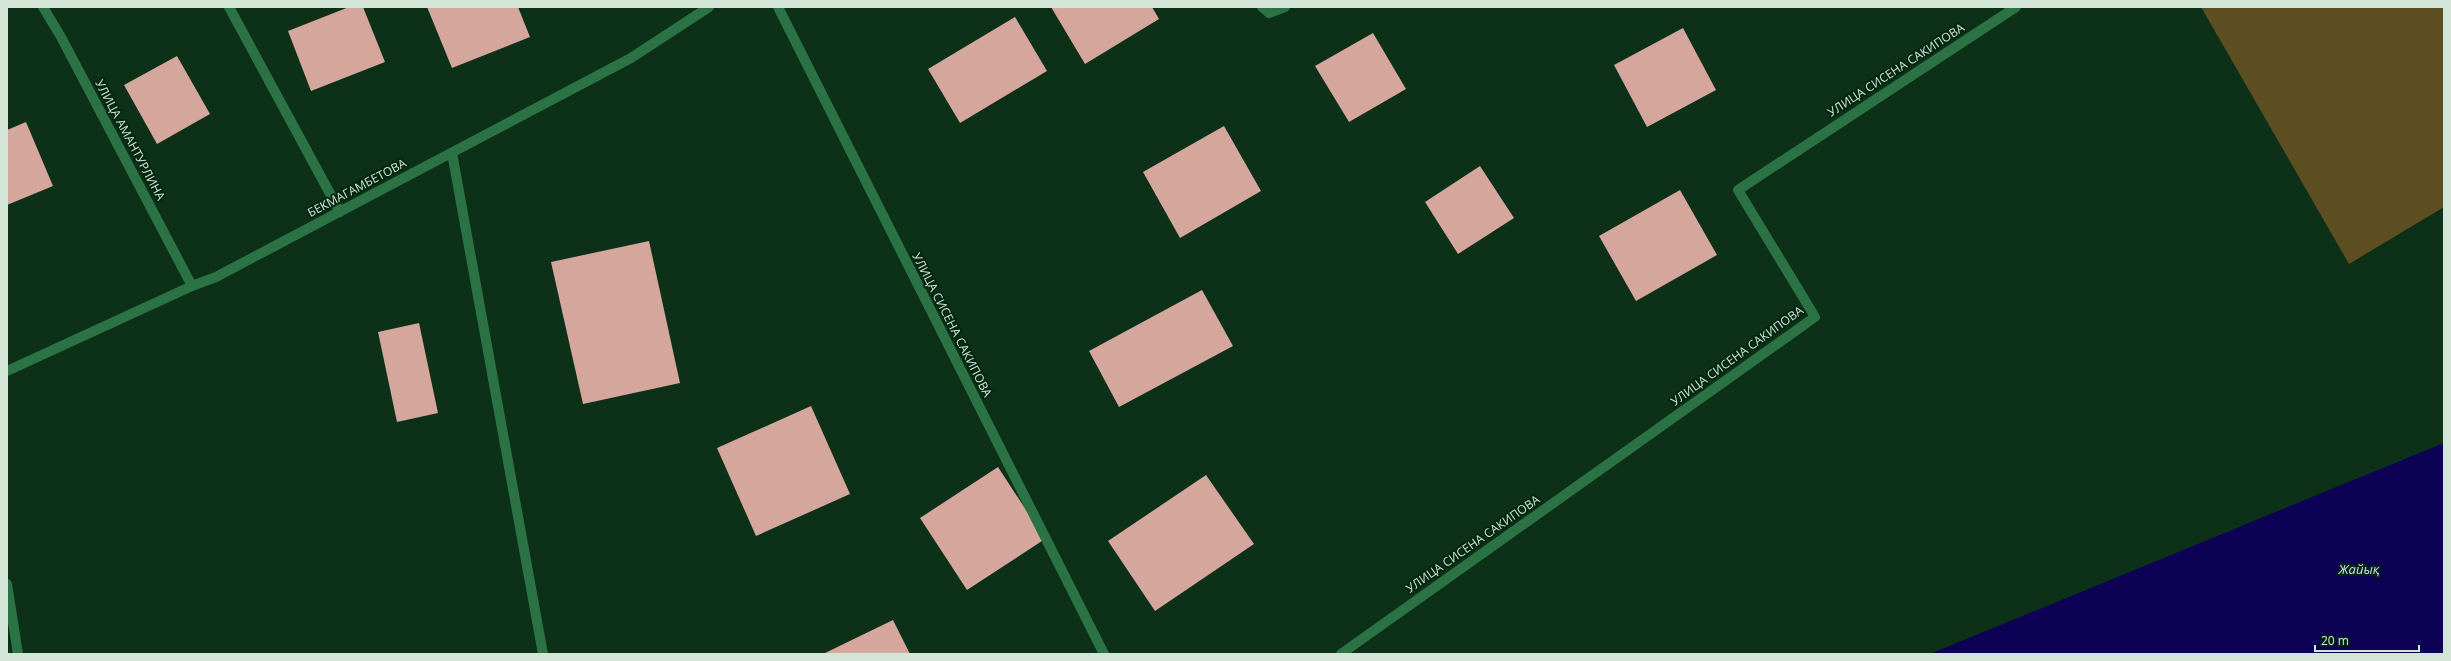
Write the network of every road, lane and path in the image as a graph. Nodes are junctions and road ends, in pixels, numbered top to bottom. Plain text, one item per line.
1 (43, 7) edge
2 (229, 7) edge
3 (710, 7) edge
4 (778, 7) edge
5 (1262, 7) edge
6 (1285, 7) edge
7 (2016, 7) edge
8 (452, 153) junction
9 (340, 212) junction
10 (192, 286) junction
11 (7, 371) edge
12 (7, 584) edge
13 (18, 654) edge
14 (543, 654) edge
15 (1104, 654) edge
16 (1342, 654) edge

1 - 10 street, УЛИЦА АМАНТУРЛИНА
2 - 9 street
3 - 8 street, БЕКМАГАМБЕТОВА
4 - 15 street, УЛИЦА СИСЕНА САКИПОВА
5 - 6 street
7 - 16 street, УЛИЦА СИСЕНА САКИПОВА
8 - 9 street, БЕКМАГАМБЕТОВА
8 - 14 street
9 - 10 street, БЕКМАГАМБЕТОВА
10 - 11 street, БЕКМАГАМБЕТОВА
12 - 13 street

